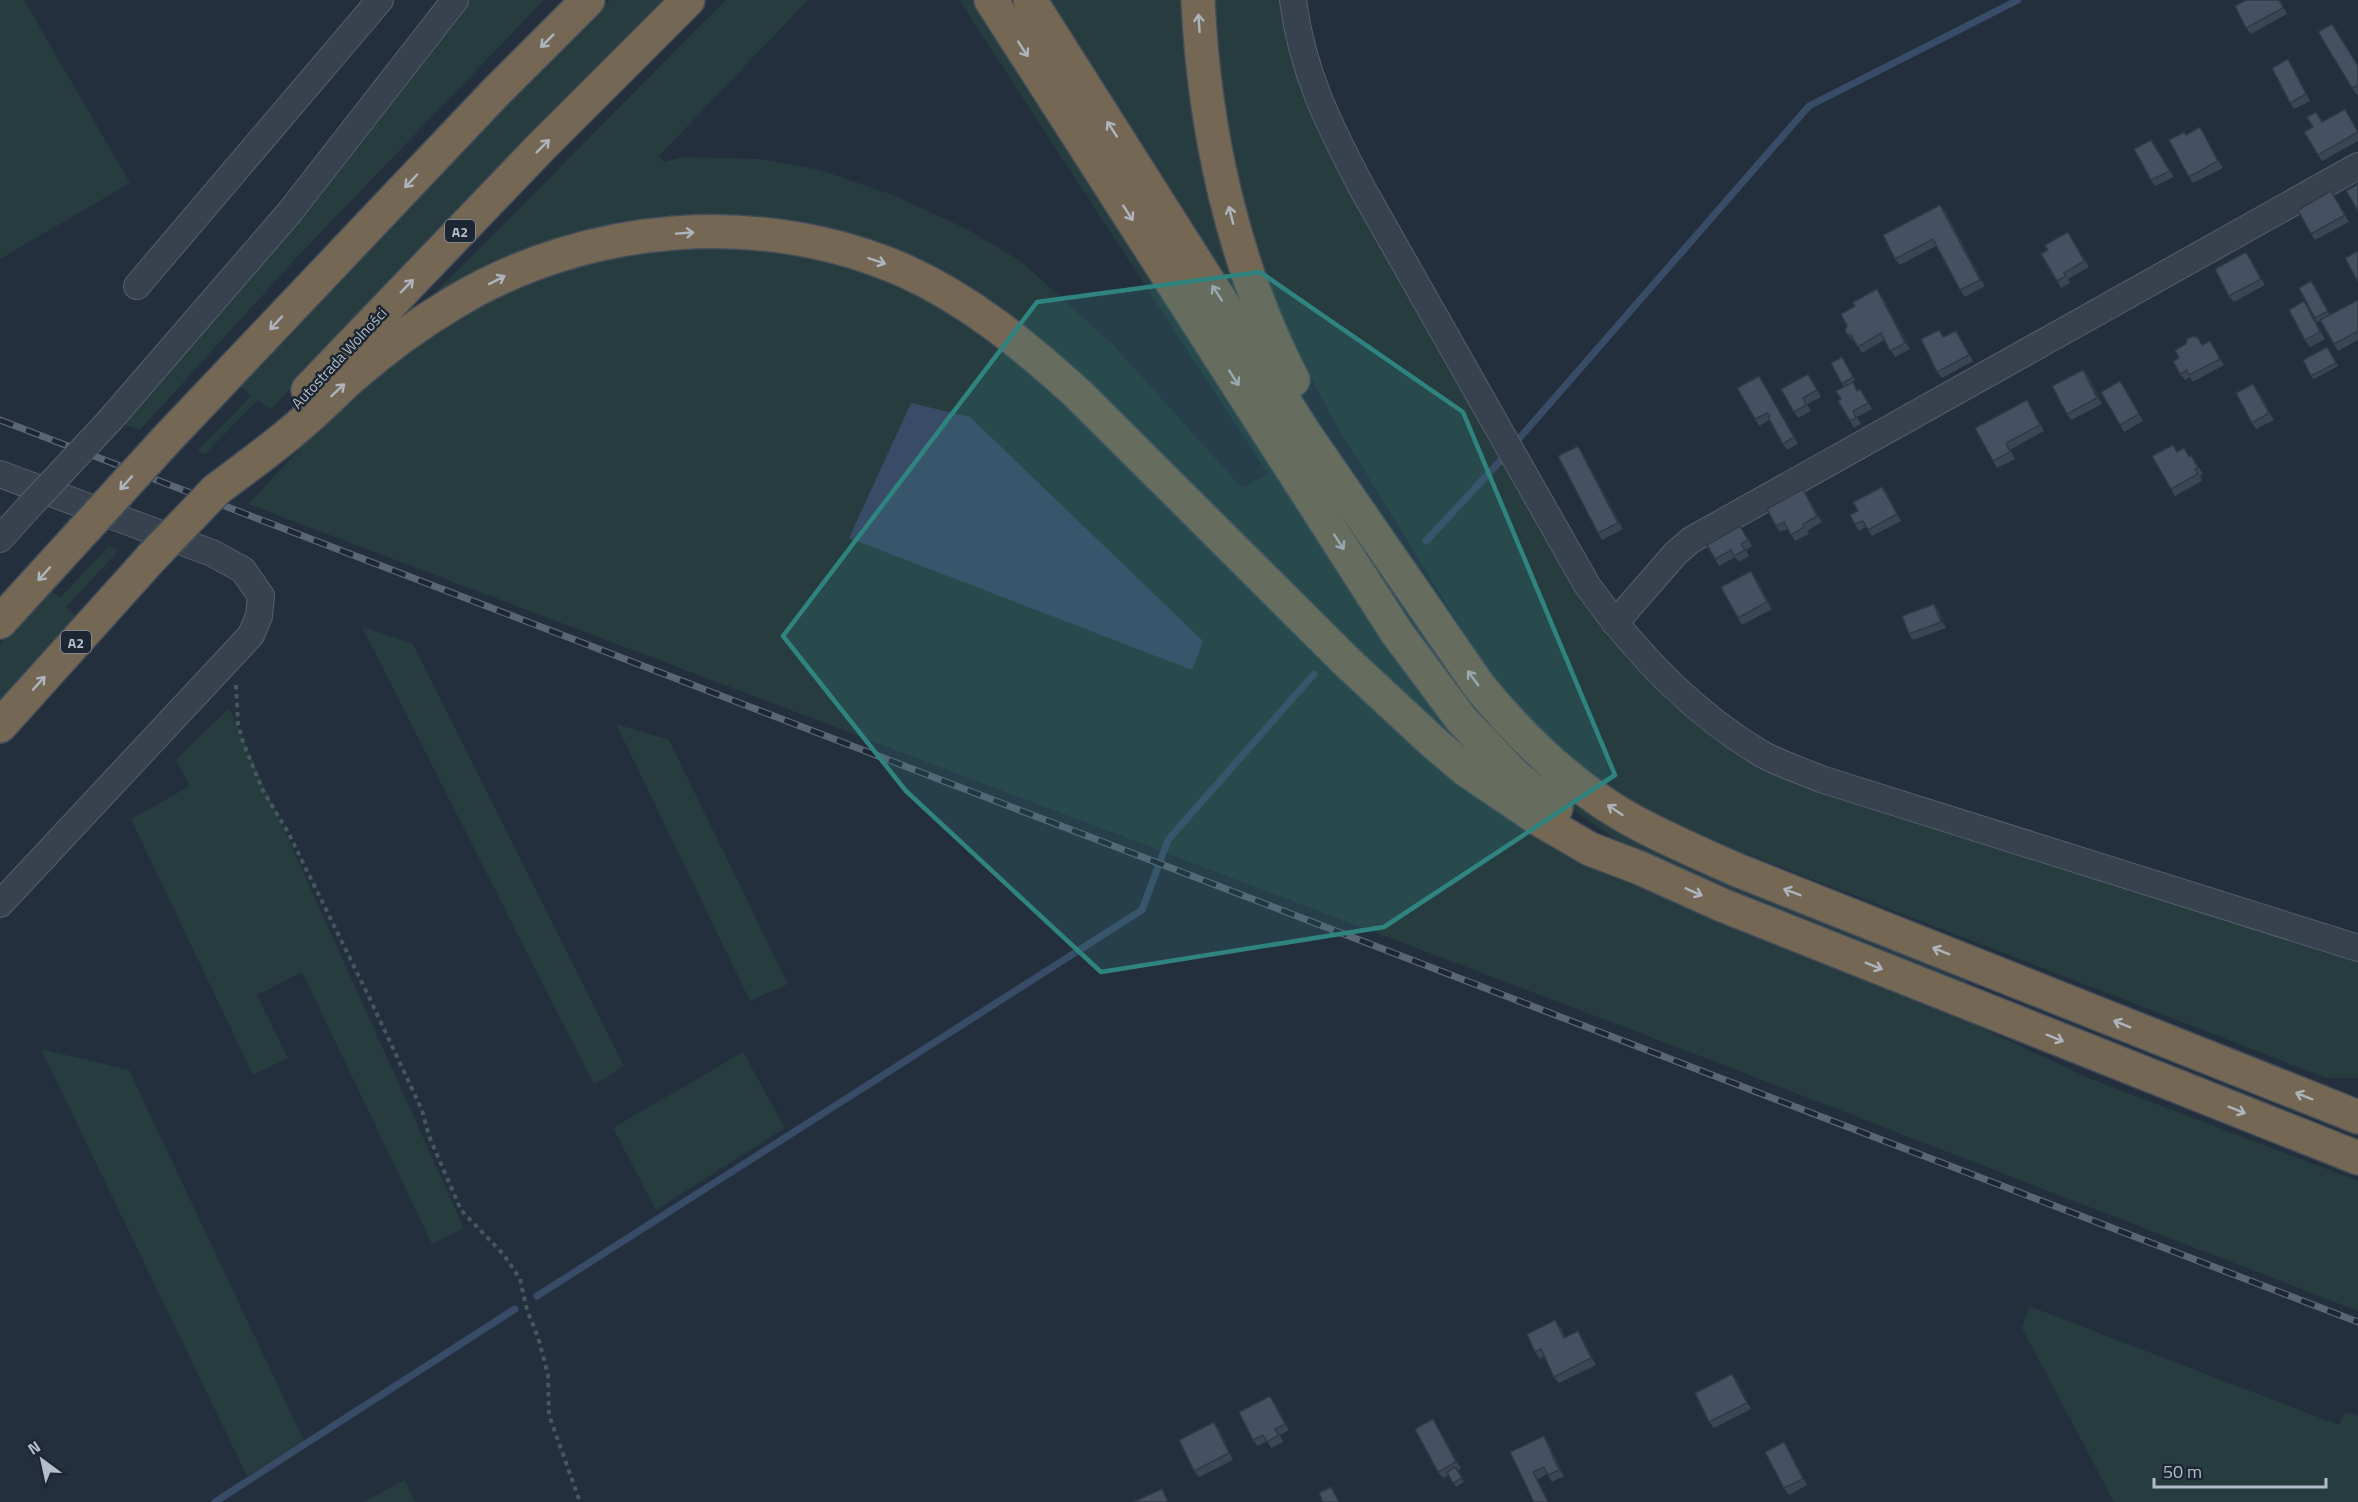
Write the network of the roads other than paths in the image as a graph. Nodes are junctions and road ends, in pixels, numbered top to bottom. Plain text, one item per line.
1 (380, 0) edge
2 (455, 0) edge
3 (588, 0) edge
4 (688, 0) edge
5 (991, 0) edge
6 (1030, 0) edge
7 (1198, 0) edge
8 (1293, 0) edge
9 (2358, 166) edge
10 (137, 286) dead end
11 (241, 467) junction
12 (0, 474) edge
13 (1377, 535) junction
14 (0, 539) edge
15 (0, 622) edge
16 (1615, 623) junction
17 (0, 726) edge
18 (1640, 868) junction
19 (0, 904) edge
20 (2358, 948) edge
21 (2358, 1117) edge
22 (2358, 1158) edge

1 - 10 street
2 - 14 street, bridge
3 -> 15 highway, bridge
11 -> 4 highway, Autostrada Wolności / A2
5 -> 18 highway
13 -> 6 highway
13 -> 7 highway
8 - 16 street
9 - 16 street
17 -> 11 highway, Autostrada Wolności / A2, bridge
11 -> 18 highway
12 - 19 street
21 -> 13 highway
16 - 20 street
18 -> 22 highway

